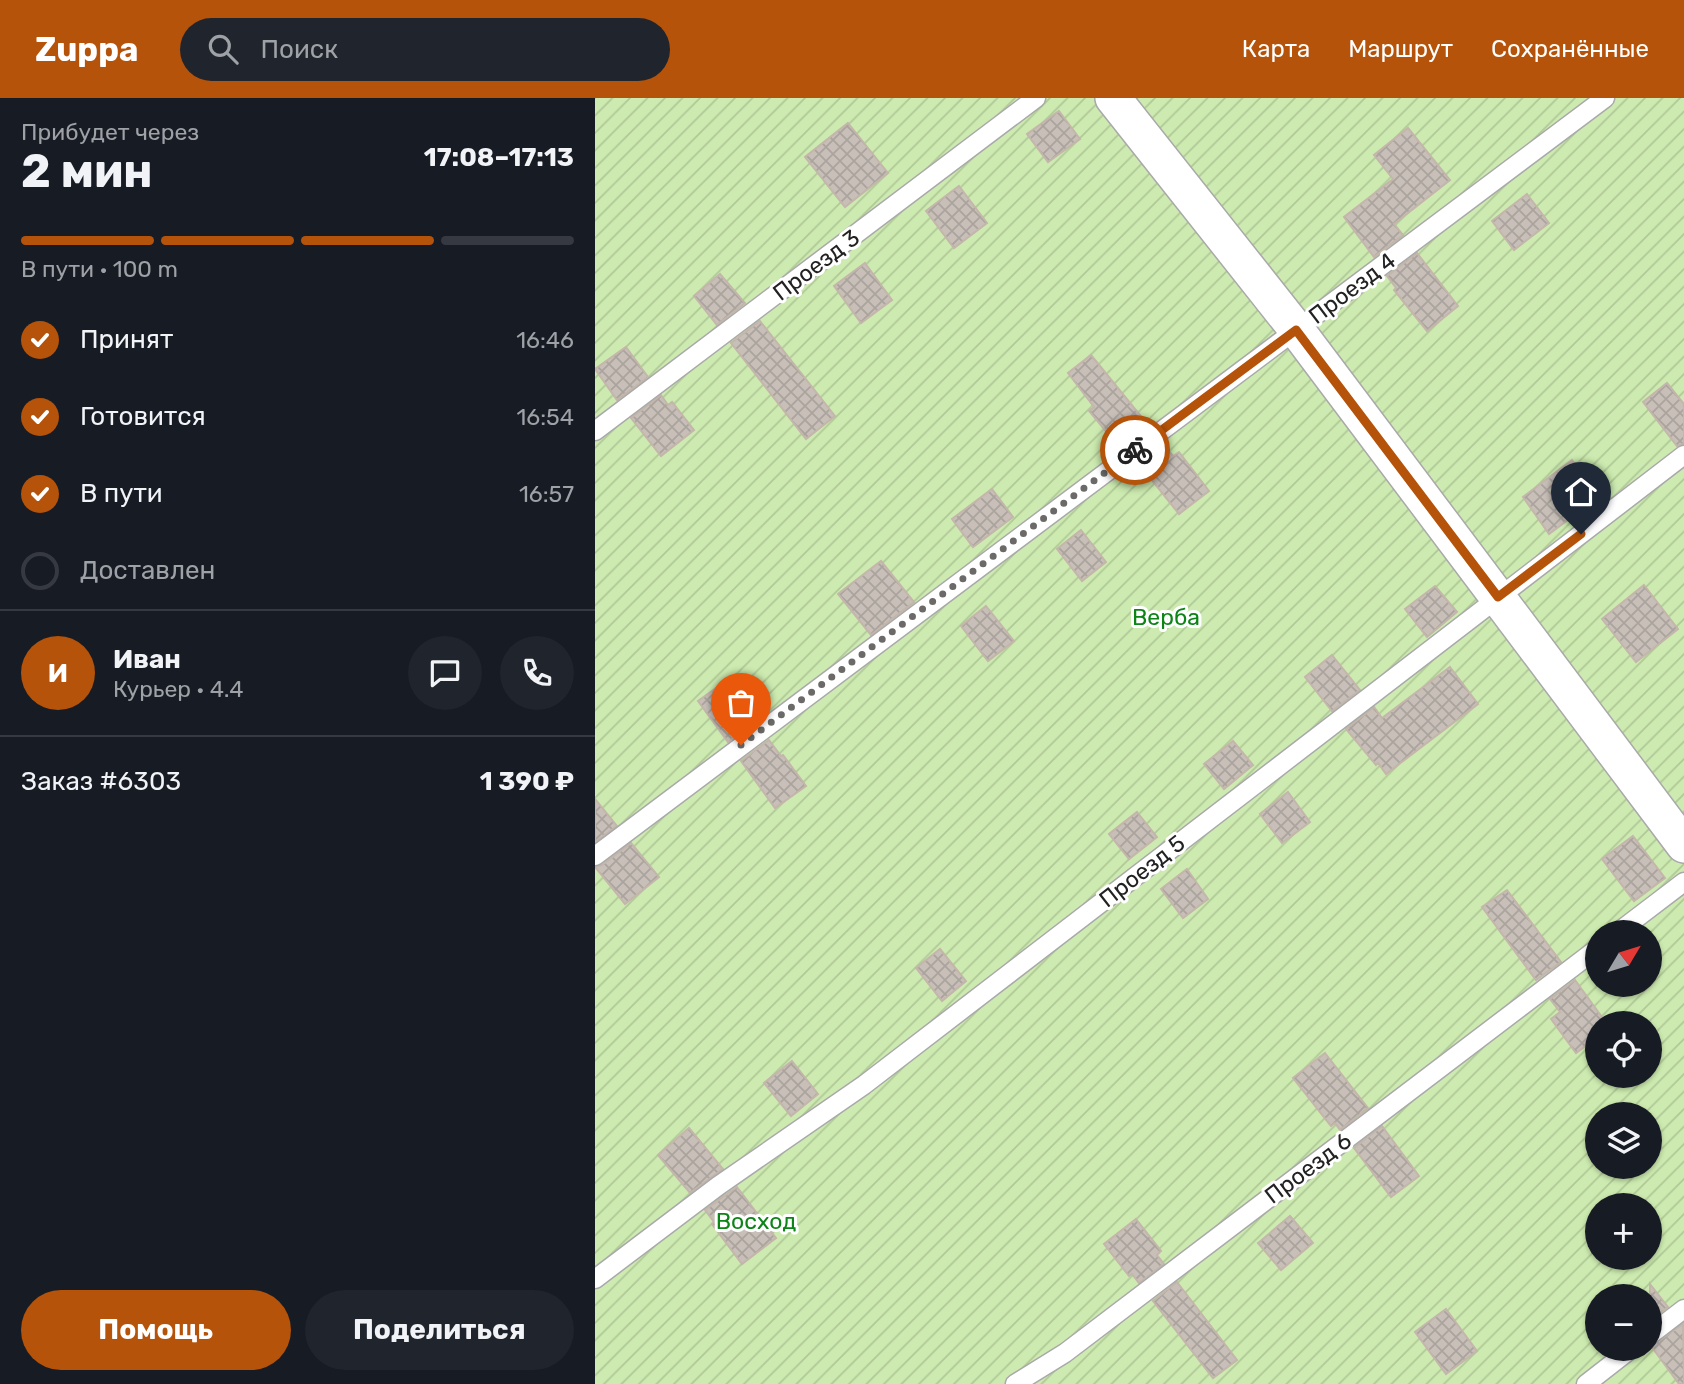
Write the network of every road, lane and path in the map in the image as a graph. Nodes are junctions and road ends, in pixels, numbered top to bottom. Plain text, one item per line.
1 (1036, 98) edge
2 (1113, 98) edge
3 (1605, 98) edge
4 (1296, 330) junction
5 (595, 431) edge
6 (1684, 455) edge
7 (1498, 597) junction
8 (1684, 845) edge
9 (595, 856) edge
10 (1684, 882) edge
11 (1634, 920) edge
12 (1585, 958) edge
13 (595, 1279) edge
14 (1684, 1309) edge
15 (1662, 1326) edge
16 (1615, 1361) edge
17 (1015, 1384) edge
18 (1585, 1384) edge

1 - 5 lane, Проезд 3
2 - 4 street
3 - 4 lane, Проезд 4
4 - 7 street
4 - 9 lane, Проезд 4
6 - 7 lane, Проезд 5
7 - 8 street
7 - 13 lane, Проезд 5
10 - 11 lane
12 - 17 lane, Проезд 6
14 - 15 lane
16 - 18 lane

